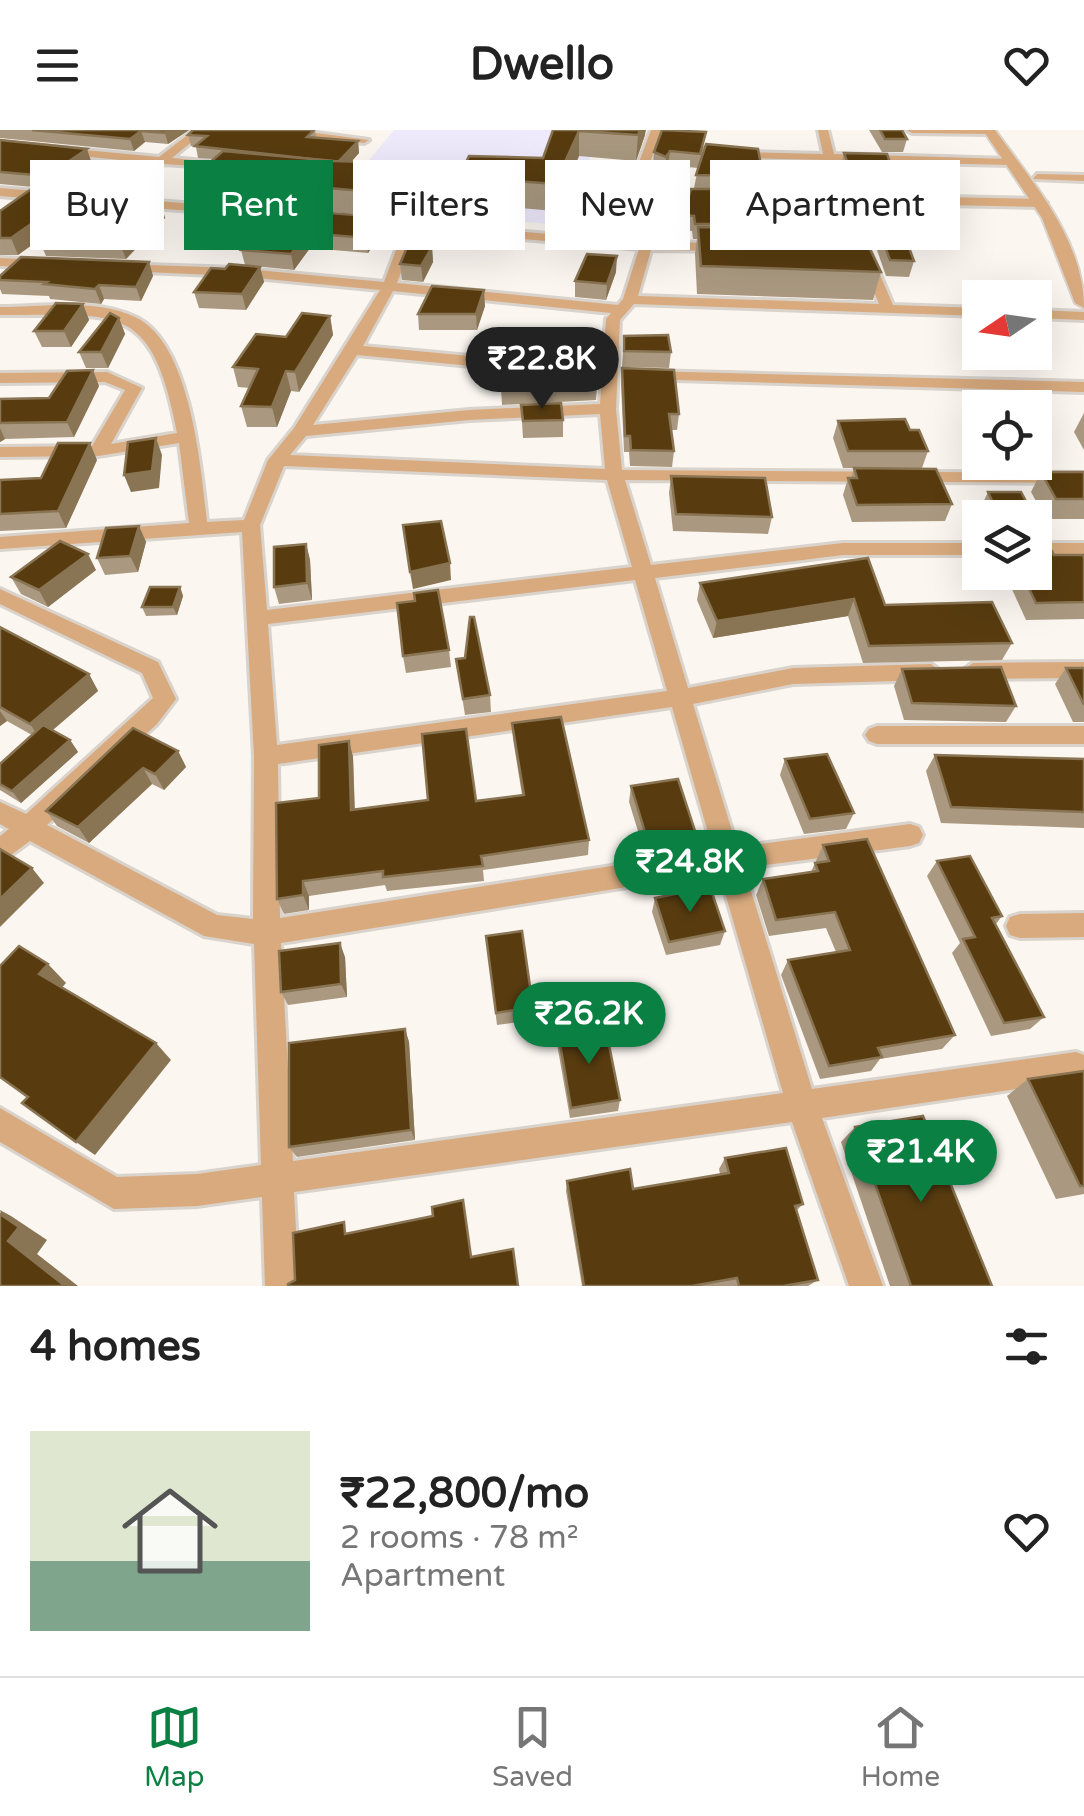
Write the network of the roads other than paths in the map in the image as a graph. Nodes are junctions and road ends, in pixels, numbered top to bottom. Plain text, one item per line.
1 (34, 130) edge
2 (200, 130) edge
3 (261, 130) edge
4 (656, 130) edge
5 (823, 130) edge
6 (912, 130) edge
7 (993, 130) edge
8 (364, 140) dead end
9 (3, 147) edge
10 (742, 155) edge
11 (828, 159) junction
12 (161, 160) joint
13 (646, 160) edge
14 (1010, 162) junction
15 (1037, 177) junction
16 (1084, 178) edge
17 (0, 192) edge
18 (30, 194) edge
19 (960, 201) edge
20 (1041, 203) junction
21 (336, 220) edge
22 (353, 221) edge
23 (403, 250) edge
24 (643, 250) edge
25 (860, 250) edge
26 (37, 252) edge
27 (0, 262) edge
28 (61, 265) edge
29 (100, 266) edge
30 (17, 269) junction
31 (1084, 269) edge
32 (389, 286) junction
33 (1084, 302) edge
34 (624, 305) junction
35 (888, 308) junction
36 (0, 311) edge
37 (962, 311) edge
38 (1052, 315) edge
39 (1084, 316) edge
40 (354, 350) junction
41 (533, 367) edge
42 (610, 375) junction
43 (0, 378) edge
44 (1084, 387) edge
45 (608, 408) junction
46 (300, 431) junction
47 (187, 437) junction
48 (98, 451) junction
49 (0, 452) edge
50 (277, 460) junction
51 (614, 475) junction
52 (1084, 478) edge
53 (251, 525) junction
54 (199, 531) junction
55 (0, 543) edge
56 (962, 549) edge
57 (1052, 549) edge
58 (1084, 549) edge
59 (640, 570) junction
60 (0, 596) edge
61 (259, 618) junction
62 (1084, 670) edge
63 (679, 698) junction
64 (877, 735) dead end
65 (1084, 735) edge
66 (266, 756) junction
67 (0, 812) edge
68 (24, 828) junction
69 (910, 835) dead end
70 (0, 852) edge
71 (728, 859) junction
72 (1084, 925) edge
73 (1020, 926) dead end
74 (267, 933) junction
75 (1076, 1067) dead end
76 (802, 1106) junction
77 (2, 1129) edge
78 (277, 1177) junction
79 (282, 1286) edge
80 (866, 1286) edge

1 - 9 street
2 - 12 street
3 - 8 street
4 - 13 street
5 - 11 street
6 - 7 street
7 - 14 street
7 - 15 street
9 - 12 street
10 - 11 street
11 - 14 street
14 - 20 street
15 - 16 street
15 - 31 street
17 - 18 street
19 - 20 street
20 - 33 street
21 - 22 street
23 - 32 street
24 - 34 street
25 - 35 street
26 - 30 street
27 - 30 street
28 - 30 street
29 - 32 street
32 - 34 street
32 - 40 street
34 - 35 street
34 - 42 street
35 - 37 street
36 - 47 street
38 - 39 street
40 - 41 street
40 - 46 street
42 - 44 street
42 - 45 street
43 - 48 street
45 - 46 street
45 - 51 street
46 - 50 street
47 - 48 street
47 - 54 street
48 - 49 street
50 - 51 street
50 - 53 street
51 - 52 street
51 - 59 street
53 - 54 street
53 - 61 street
54 - 55 street
56 - 59 street
57 - 58 street
59 - 61 street
59 - 63 street
60 - 68 street
61 - 66 street
62 - 63 street
63 - 66 street
63 - 71 street
64 - 65 street
66 - 74 street
67 - 68 street
68 - 70 street
68 - 74 street
69 - 71 street
71 - 74 street
71 - 76 street
72 - 73 street
74 - 78 street
75 - 76 street
76 - 78 street
76 - 80 street
77 - 78 street
78 - 79 street

